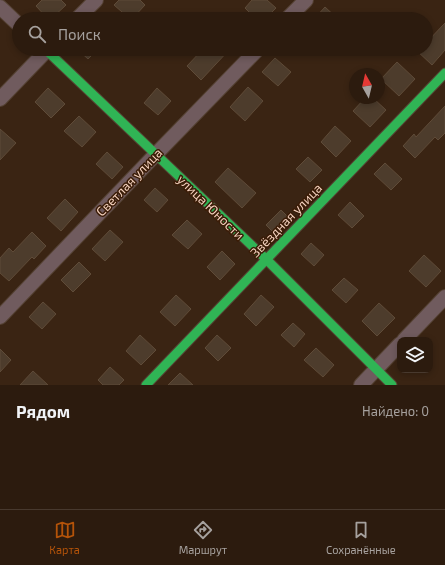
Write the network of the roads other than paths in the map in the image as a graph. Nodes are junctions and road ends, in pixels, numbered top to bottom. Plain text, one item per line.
1 (96, 0) edge
2 (306, 0) edge
3 (0, 7) edge
4 (84, 12) edge
5 (294, 12) edge
6 (12, 18) edge
7 (41, 56) edge
8 (53, 56) edge
9 (251, 56) edge
10 (445, 73) edge
11 (0, 99) edge
12 (156, 154) junction
13 (266, 260) junction
14 (445, 297) edge
15 (0, 317) edge
16 (407, 337) edge
17 (397, 347) edge
18 (376, 369) junction
19 (146, 385) edge
20 (361, 385) edge
21 (392, 385) edge

1 - 4 street
2 - 5 street
3 - 6 street
7 - 11 street
8 - 12 street, улица Юности
9 - 12 street, Светлая улица
10 - 13 street, Звёздная улица
12 - 13 street, улица Юности
12 - 15 street, Светлая улица
13 - 18 street, улица Юности
13 - 19 street, Звёздная улица
14 - 16 street
17 - 18 street
18 - 20 street
18 - 21 street, улица Юности

